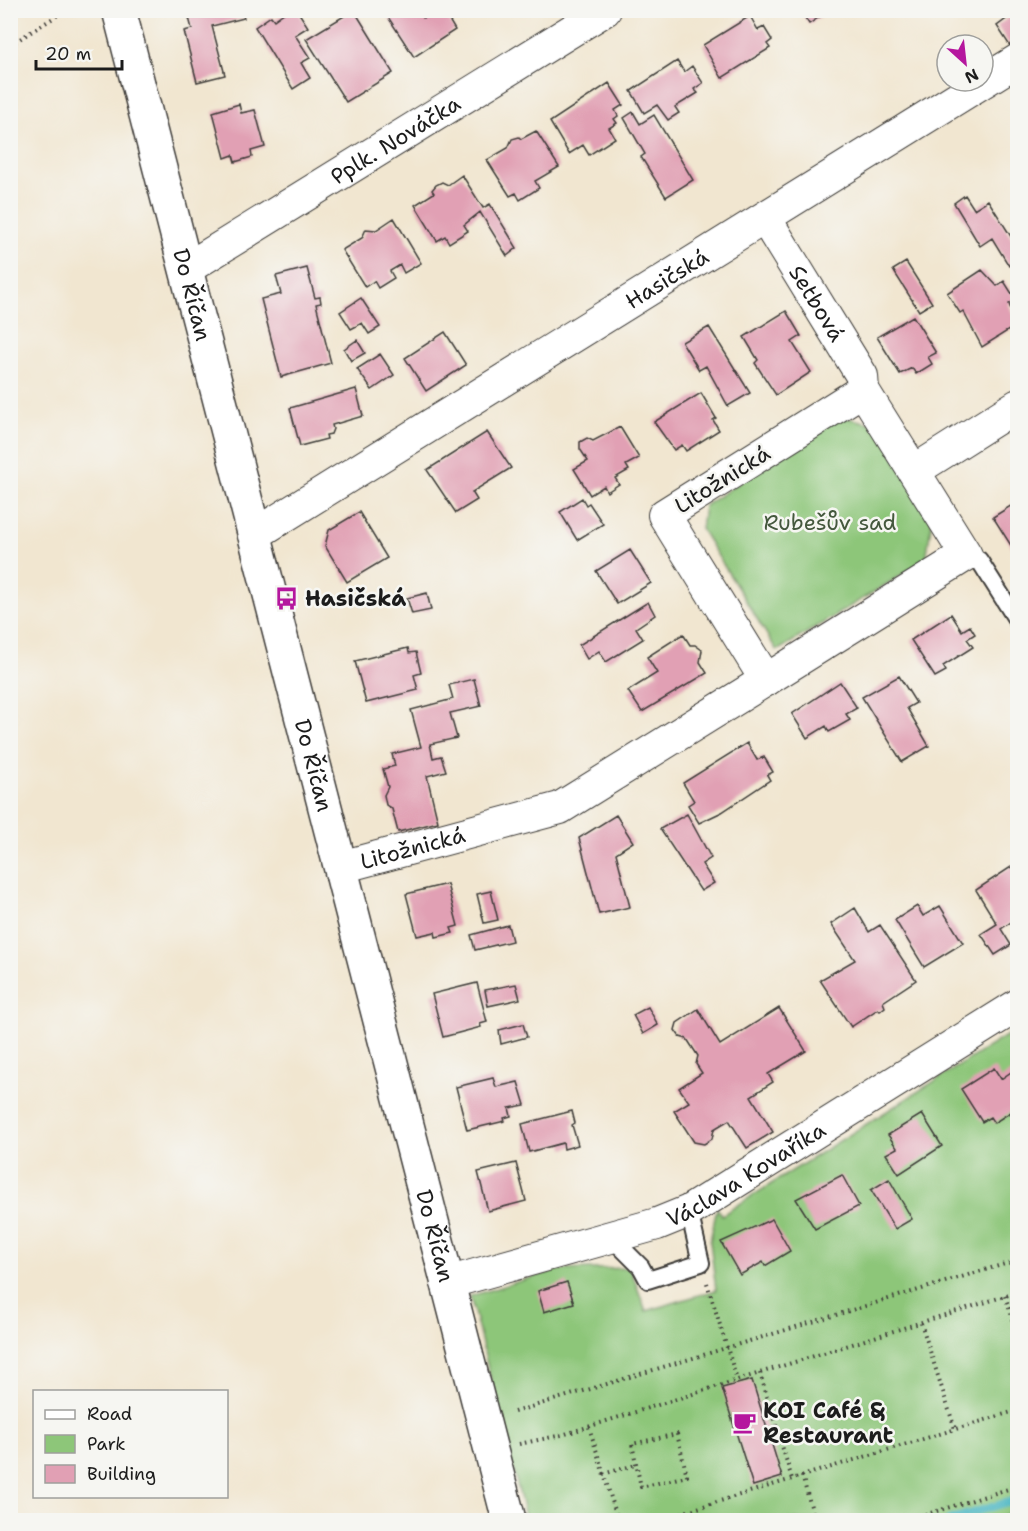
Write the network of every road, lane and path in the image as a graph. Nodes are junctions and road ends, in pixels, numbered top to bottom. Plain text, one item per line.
1 (66, 10) edge
2 (119, 10) edge
3 (605, 10) edge
4 (10, 45) edge
5 (1017, 60) edge
6 (765, 218) junction
7 (186, 269) junction
8 (863, 390) junction
9 (1017, 405) edge
10 (914, 471) junction
11 (254, 535) junction
12 (966, 555) junction
13 (1017, 622) edge
14 (766, 680) junction
15 (340, 867) junction
16 (1017, 1005) edge
17 (690, 1211) junction
18 (610, 1236) junction
19 (1017, 1260) edge
20 (701, 1263) junction
21 (447, 1283) junction
22 (1017, 1292) edge
23 (1005, 1296) junction
24 (921, 1323) junction
25 (1017, 1334) edge
26 (726, 1349) junction
27 (760, 1373) junction
28 (737, 1380) junction
29 (1017, 1410) edge
30 (514, 1412) dead end
31 (589, 1427) junction
32 (955, 1429) junction
33 (492, 1451) junction
34 (635, 1465) junction
35 (603, 1474) junction
36 (802, 1476) junction
37 (792, 1479) junction
38 (1017, 1486) edge
39 (510, 1521) edge
40 (618, 1521) edge
41 (658, 1521) edge
42 (815, 1521) edge
43 (908, 1521) edge

1 - 4 path
2 - 7 street, Do Říčan
3 - 7 street, Pplk. Nováčka
5 - 6 street, Hasičská
6 - 8 street, Setbová
6 - 11 street, Hasičská
7 - 11 street, Do Říčan
8 - 10 street
8 - 14 street, Litožnická
9 - 10 street
10 - 12 street
11 - 15 street, Do Říčan
12 - 13 lane
12 - 14 street, Litožnická
14 - 15 street, Litožnická
15 - 21 street, Do Říčan
16 - 17 street, Václava Kovaříka
17 - 18 street, Václava Kovaříka
17 - 20 lane
18 - 20 lane
18 - 21 street, Václava Kovaříka
19 - 26 path
20 - 26 path
21 - 33 street, Do Říčan
22 - 23 path
23 - 24 path
23 - 25 path
24 - 27 path
24 - 32 path
26 - 28 path
26 - 30 path
27 - 28 path
27 - 37 path
28 - 31 path
29 - 32 path
31 - 33 path
31 - 35 path
32 - 36 path
33 - 39 street, Do Říčan
34 - 34 path
34 - 35 path
35 - 40 path
36 - 37 path
36 - 42 path
37 - 41 path
38 - 43 path

